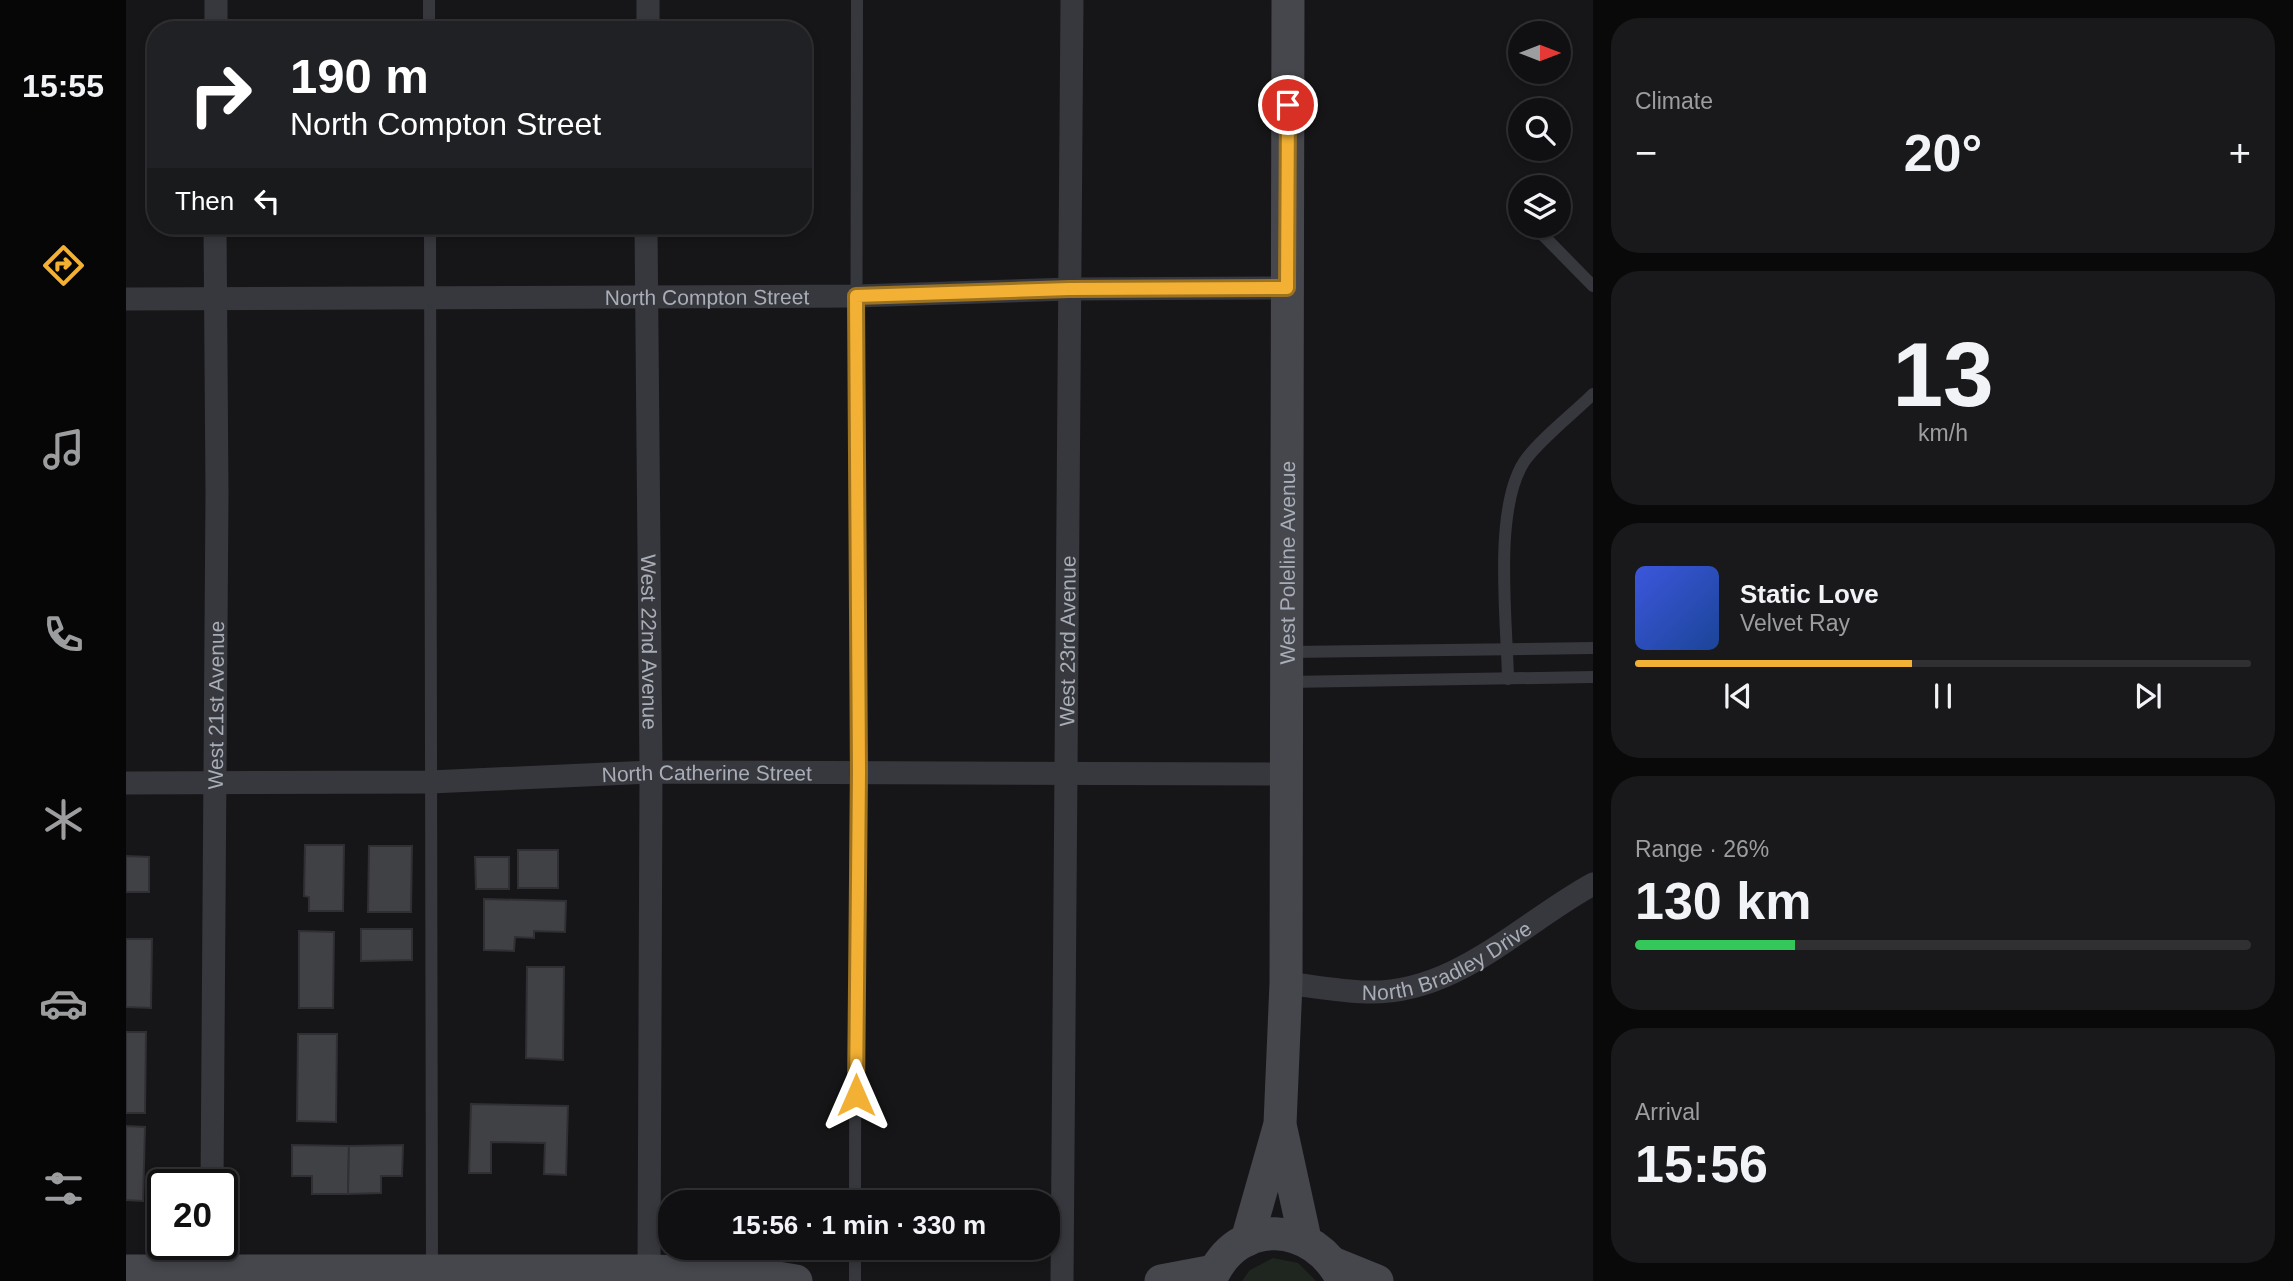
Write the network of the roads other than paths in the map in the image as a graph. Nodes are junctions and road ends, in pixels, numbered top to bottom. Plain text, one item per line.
1 (216, 0) edge
2 (429, 0) edge
3 (648, 0) edge
4 (857, 0) edge
5 (1072, 0) edge
6 (1288, 0) edge
7 (216, 21) edge
8 (429, 21) edge
9 (648, 21) edge
10 (215, 235) edge
11 (430, 235) edge
12 (646, 235) edge
13 (1546, 238) edge
14 (1593, 286) edge
15 (1287, 288) junction
16 (1069, 289) junction
17 (856, 296) junction
18 (430, 297) junction
19 (645, 297) junction
20 (216, 298) junction
21 (126, 299) edge
22 (1593, 394) edge
23 (1507, 648) junction
24 (1593, 648) edge
25 (1287, 667) junction
26 (1593, 677) edge
27 (1508, 679) junction
28 (651, 772) junction
29 (859, 772) junction
30 (1067, 773) junction
31 (1287, 774) junction
32 (430, 782) junction
33 (126, 783) edge
34 (213, 783) junction
35 (1593, 884) edge
36 (1286, 983) junction
37 (1280, 1124) junction
38 (212, 1169) edge
39 (855, 1190) edge
40 (1305, 1239) junction
41 (1247, 1240) junction
42 (238, 1259) edge
43 (194, 1260) edge
44 (855, 1260) edge
45 (126, 1271) edge
46 (649, 1271) junction
47 (1339, 1273) edge
48 (432, 1276) edge
49 (1212, 1276) edge
50 (796, 1281) edge
51 (855, 1281) edge
52 (1062, 1281) edge
53 (1161, 1281) edge
54 (1377, 1281) edge

1 - 7 street
2 - 8 lane
3 - 9 street
4 - 17 lane
5 - 16 street, West 23rd Avenue
6 - 15 street, West Poleline Avenue
10 - 20 street, West 21st Avenue
11 - 18 lane
12 - 19 street, West 22nd Avenue
13 - 14 lane
15 - 16 street, North Compton Street
15 - 25 street, West Poleline Avenue
16 - 17 street, North Compton Street
16 - 30 street, West 23rd Avenue
17 - 19 street, North Compton Street
17 - 29 lane
18 - 19 street, North Compton Street
18 - 20 street, North Compton Street
18 - 32 lane
19 - 28 street, West 22nd Avenue
20 - 21 street, North Compton Street
20 - 34 street, West 21st Avenue
22 - 23 lane
23 - 24 lane
23 - 25 lane
23 - 27 lane
25 - 27 lane
25 - 31 street, West Poleline Avenue
26 - 27 lane
28 - 29 street, North Catherine Street
28 - 32 street, North Catherine Street
28 - 46 street, West 22nd Avenue
29 - 30 street, North Catherine Street
29 - 39 lane
30 - 31 street, North Catherine Street
30 - 52 street, West 23rd Avenue
31 - 36 street, West Poleline Avenue
32 - 34 street, North Catherine Street
32 - 48 lane
33 - 34 street, North Catherine Street
34 - 38 street, West 21st Avenue
35 - 36 street, North Bradley Drive
36 - 37 street, West Poleline Avenue
37 - 40 street, West Poleline Avenue
37 - 41 street, West Poleline Avenue
40 - 41 street
40 - 47 street
41 - 49 street
42 - 48 street
43 - 45 street
44 - 51 lane
46 - 48 street
46 - 50 street
47 - 54 street
49 - 53 street

